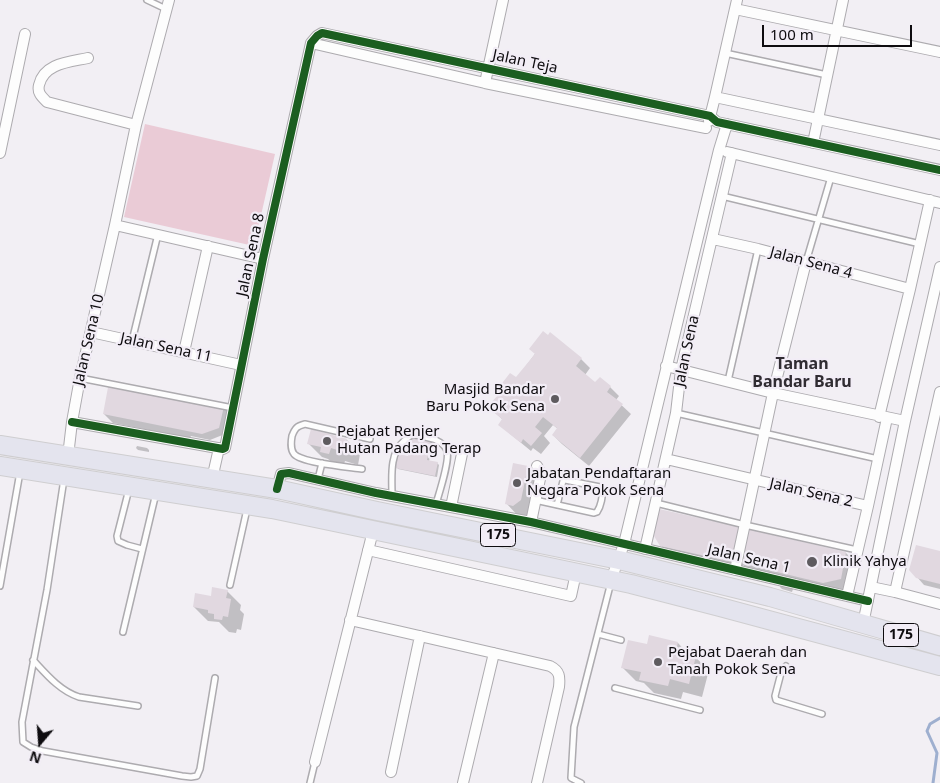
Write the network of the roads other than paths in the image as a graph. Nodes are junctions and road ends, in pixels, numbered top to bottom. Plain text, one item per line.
1 (147, 0) edge
2 (503, 0) edge
3 (843, 0) edge
4 (736, 4) edge
5 (167, 5) edge
6 (836, 30) junction
7 (26, 34) dead end
8 (312, 43) junction
9 (940, 52) edge
10 (725, 53) junction
11 (88, 58) dead end
12 (489, 68) junction
13 (827, 75) junction
14 (485, 83) junction
15 (715, 96) junction
16 (818, 119) junction
17 (718, 121) junction
18 (136, 125) junction
19 (813, 143) junction
20 (940, 145) edge
21 (0, 149) edge
22 (719, 150) junction
23 (732, 153) junction
24 (940, 170) edge
25 (831, 177) junction
26 (722, 196) junction
27 (935, 202) edge
28 (819, 219) junction
29 (115, 225) junction
30 (158, 234) junction
31 (713, 239) junction
32 (920, 244) junction
33 (208, 246) junction
34 (758, 249) junction
35 (264, 259) junction
36 (806, 262) junction
37 (940, 267) edge
38 (910, 289) junction
39 (90, 332) junction
40 (132, 340) junction
41 (184, 352) junction
42 (241, 364) junction
43 (666, 366) junction
44 (681, 370) junction
45 (80, 378) junction
46 (728, 381) junction
47 (773, 393) junction
48 (939, 398) edge
49 (233, 408) junction
50 (676, 413) junction
51 (883, 417) junction
52 (72, 422) junction
53 (905, 422) junction
54 (765, 433) junction
55 (370, 439) dead end
56 (0, 445) edge
57 (218, 448) junction
58 (463, 449) dead end
59 (68, 456) junction
60 (666, 459) junction
61 (878, 459) junction
62 (322, 463) junction
63 (0, 466) edge
64 (537, 466) dead end
65 (20, 469) junction
66 (362, 469) dead end
67 (64, 476) junction
68 (212, 479) junction
69 (318, 479) junction
70 (754, 479) junction
71 (129, 486) junction
72 (277, 489) junction
73 (156, 490) junction
74 (392, 496) junction
75 (535, 500) junction
76 (656, 503) junction
77 (436, 504) junction
78 (557, 505) junction
79 (248, 506) junction
80 (868, 506) junction
81 (451, 507) junction
82 (389, 513) junction
83 (432, 522) junction
84 (531, 522) junction
85 (745, 525) junction
86 (373, 531) junction
87 (142, 549) junction
88 (645, 549) junction
89 (368, 550) junction
90 (858, 550) junction
91 (621, 552) junction
92 (483, 565) junction
93 (736, 570) junction
94 (576, 573) junction
95 (611, 580) junction
96 (0, 586) edge
97 (230, 586) dead end
98 (871, 587) junction
99 (895, 592) junction
100 (847, 596) junction
101 (868, 601) junction
102 (940, 604) edge
103 (350, 620) junction
104 (863, 624) junction
105 (839, 628) junction
106 (123, 632) dead end
107 (598, 634) junction
108 (420, 636) junction
109 (621, 640) dead end
110 (940, 646) edge
111 (494, 653) junction
112 (33, 660) junction
113 (786, 666) dead end
114 (940, 666) edge
115 (215, 678) dead end
116 (615, 688) dead end
117 (138, 706) dead end
118 (700, 710) dead end
119 (822, 714) dead end
120 (315, 762) joint
121 (390, 772) dead end
122 (310, 783) edge
123 (462, 783) edge
124 (537, 783) edge
125 (581, 783) edge

1 - 5 lane
2 - 12 street
3 - 6 street
4 - 6 street
4 - 10 street
5 - 18 street, Jalan Sena 10
6 - 9 street
6 - 13 street
7 - 21 street
8 - 12 street, Jalan Teja
8 - 14 street, Jalan Teja
8 - 35 street, Jalan Sena 8
10 - 13 lane
10 - 15 street
11 - 18 street
12 - 14 street
12 - 17 street, Jalan Teja
13 - 16 street
14 - 17 street, Jalan Teja
15 - 16 street
15 - 17 street
16 - 19 street
16 - 20 street
17 - 19 street, Jalan Teja
17 - 22 street
18 - 29 street, Jalan Sena 10
19 - 24 street, Jalan Teja
22 - 23 street
22 - 43 street
23 - 25 street
23 - 26 street, Jalan Sena
25 - 27 street
25 - 28 lane
26 - 28 lane
26 - 31 street, Jalan Sena
27 - 32 street
28 - 32 lane
28 - 36 lane
29 - 30 street
29 - 39 street, Jalan Sena 10
30 - 33 street
30 - 40 lane
31 - 34 street, Jalan Sena 4
31 - 44 street, Jalan Sena
32 - 38 street
33 - 35 street
33 - 41 street
34 - 36 street, Jalan Sena 4
34 - 46 lane
35 - 42 street, Jalan Sena 8
36 - 38 street, Jalan Sena 4
36 - 47 street, Jalan Sena 2
37 - 53 street
38 - 51 street
39 - 40 street, Jalan Sena 11
39 - 45 street, Jalan Sena 10
40 - 41 street, Jalan Sena 11
41 - 42 street, Jalan Sena 11
42 - 49 street, Jalan Sena 8
43 - 44 street
43 - 91 street
44 - 46 street
44 - 50 street, Jalan Sena
45 - 49 lane
45 - 52 street, Jalan Sena 10
46 - 47 street
47 - 51 street
47 - 54 street, Jalan Sena 2
48 - 99 street
49 - 57 street, Jalan Sena 8
50 - 54 lane
50 - 60 street, Jalan Sena
51 - 53 street
51 - 61 street
52 - 57 street
52 - 59 street, Jalan Sena 10
53 - 98 street
54 - 61 lane
54 - 70 street, Jalan Sena 2
55 - 62 lane
56 - 59 highway, 175
57 - 68 street
58 - 81 street
59 - 68 highway, 175
60 - 70 street, Jalan Sena 2
60 - 76 street, Jalan Sena
61 - 80 street
62 - 66 lane
62 - 69 lane
63 - 65 highway, 175
64 - 75 street
65 - 67 highway, 175
65 - 96 lane
67 - 71 highway, 175
67 - 112 lane
68 - 72 highway, 175
69 - 72 street
69 - 74 street
70 - 80 street, Jalan Sena 2
70 - 85 street, Jalan Sena 2
71 - 73 highway, 175
71 - 87 lane
72 - 82 highway, 175
73 - 79 highway, 175
73 - 87 lane
74 - 77 street
74 - 77 lane
74 - 82 street
75 - 78 lane
75 - 84 street
76 - 85 lane
76 - 88 street, Jalan Sena
77 - 81 street, Jalan Sena 1
77 - 83 street
78 - 78 lane
79 - 86 highway, 175
79 - 97 lane
80 - 90 street
81 - 84 street, Jalan Sena 1
82 - 83 highway, 175
83 - 91 highway, 175
84 - 91 street, Jalan Sena 1
85 - 90 lane
85 - 93 street, Jalan Sena 2
86 - 89 street
86 - 92 highway, 175
87 - 106 lane
88 - 91 street, Jalan Sena 1
88 - 93 street, Jalan Sena 1
89 - 92 street
89 - 103 street
90 - 100 street
91 - 95 street
91 - 105 highway, 175
92 - 94 highway, 175
92 - 94 street
93 - 100 street, Jalan Sena 1
94 - 95 highway, 175
95 - 105 highway, 175
95 - 107 lane
98 - 99 street
98 - 101 street
99 - 102 street
100 - 101 street, Jalan Sena 1
101 - 104 street
103 - 108 street
103 - 120 street
104 - 105 highway, 175
104 - 110 highway, 175
105 - 114 highway, 175
107 - 109 lane
107 - 125 lane
108 - 111 street
108 - 121 street
111 - 123 street
111 - 124 street
112 - 115 lane
112 - 117 lane
113 - 119 lane
116 - 118 lane
120 - 122 lane

